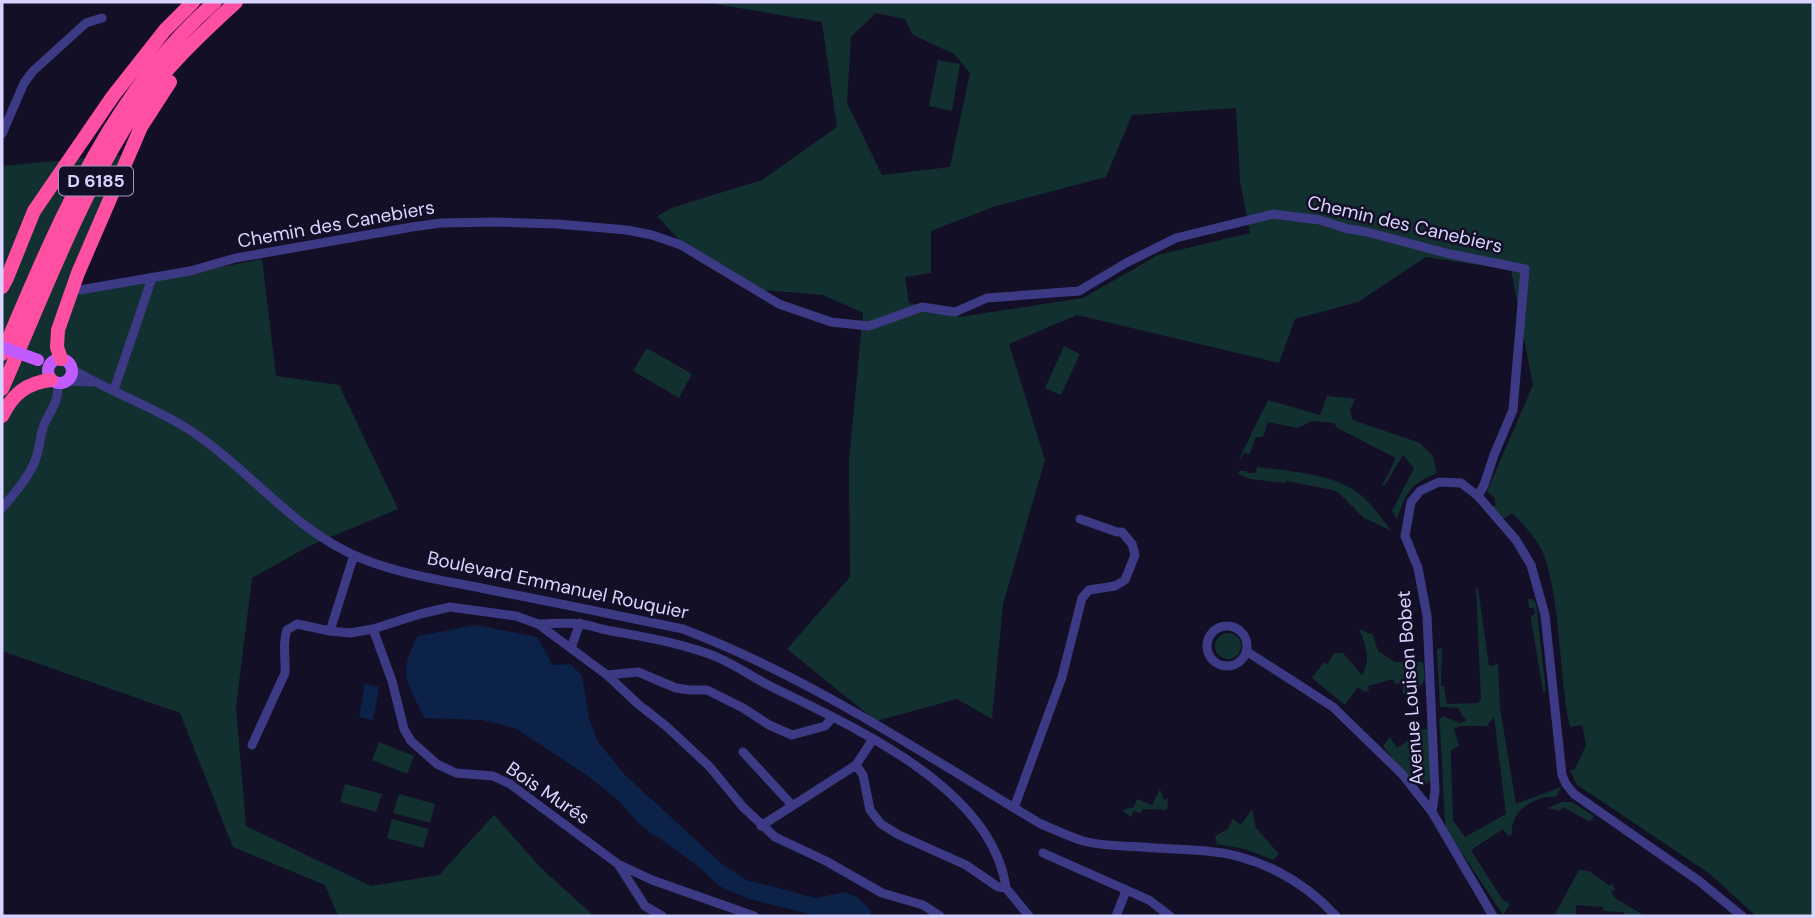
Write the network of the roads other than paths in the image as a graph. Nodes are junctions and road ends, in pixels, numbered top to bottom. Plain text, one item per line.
1 (193, 2) edge
2 (215, 2) edge
3 (236, 2) edge
4 (102, 18) dead end
5 (208, 28) junction
6 (2, 134) edge
7 (152, 278) junction
8 (2, 287) edge
9 (80, 290) dead end
10 (2, 347) edge
11 (2, 354) edge
12 (56, 371) junction
13 (2, 389) edge
14 (114, 390) junction
15 (2, 416) edge
16 (1478, 495) junction
17 (2, 508) edge
18 (1080, 519) dead end
19 (354, 555) junction
20 (580, 623) junction
21 (538, 624) junction
22 (373, 629) junction
23 (330, 631) junction
24 (571, 648) junction
25 (1246, 651) junction
26 (607, 675) junction
27 (833, 717) junction
28 (873, 739) junction
29 (252, 745) dead end
30 (743, 752) dead end
31 (856, 765) junction
32 (792, 806) junction
33 (1014, 808) junction
34 (1432, 812) junction
35 (761, 826) junction
36 (1043, 853) dead end
37 (618, 864) junction
38 (1006, 888) junction
39 (1126, 891) junction
40 (662, 916) edge
41 (754, 916) edge
42 (940, 916) edge
43 (1028, 916) edge
44 (1116, 916) edge
45 (1170, 916) edge
46 (1336, 916) edge
47 (1493, 916) edge
48 (1742, 916) edge

1 - 8 highway
2 - 11 highway, D 6185
3 - 5 highway, D 6185
4 - 6 street
5 - 12 highway
5 - 13 highway, D 6185
7 - 9 street, Chemin des Canebiers
7 - 14 street
7 - 16 street, Chemin des Canebiers
10 - 12 main road, bridge
12 - 14 street, Boulevard Emmanuel Rouquier
12 - 15 highway
12 - 17 street
14 - 19 street, Boulevard Emmanuel Rouquier
16 - 34 street, Avenue Louison Bobet
16 - 48 street, Avenue Louison Bobet
18 - 33 street
19 - 23 street
19 - 33 street, Boulevard Emmanuel Rouquier
20 - 21 street
20 - 24 street
20 - 27 street
21 - 22 street
21 - 24 street
22 - 23 street
22 - 37 street, Bois Murés
23 - 29 street
24 - 26 street
25 - 25 street
25 - 34 street
26 - 27 street
26 - 35 street
27 - 28 street
28 - 31 street
28 - 38 street
30 - 32 street
31 - 32 street
31 - 38 street
32 - 35 street
33 - 46 street, Boulevard Emmanuel Rouquier
34 - 47 street
35 - 42 street
36 - 39 street
37 - 40 street, Bois Murés
37 - 41 street, Bois Murés
38 - 43 street
39 - 44 street
39 - 45 street

